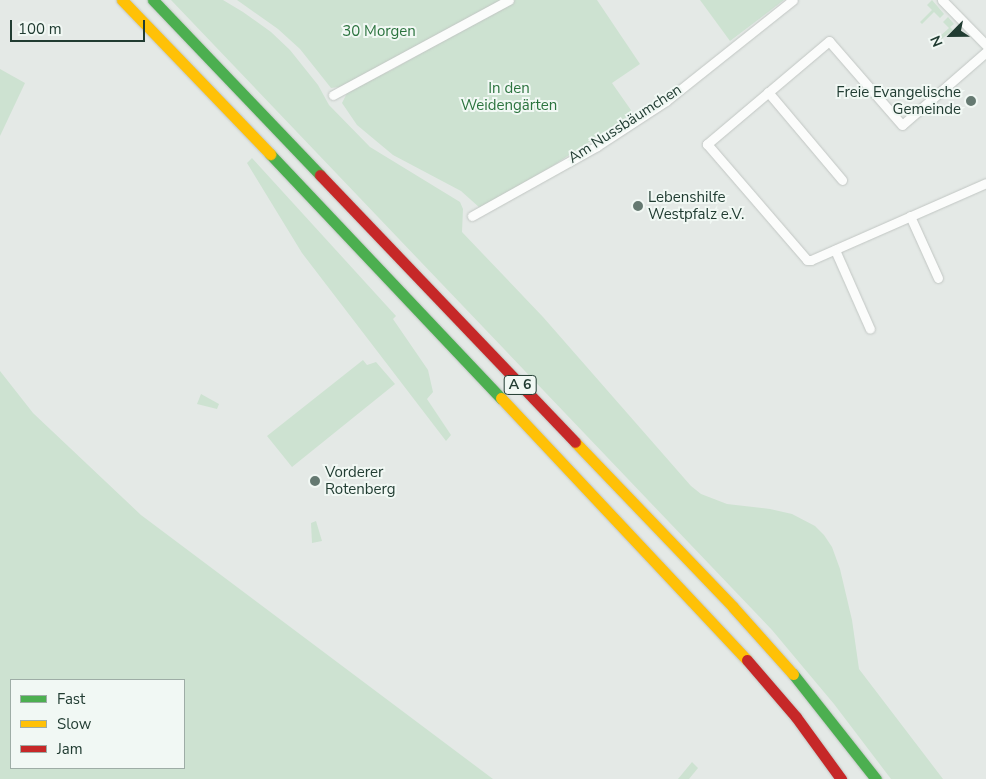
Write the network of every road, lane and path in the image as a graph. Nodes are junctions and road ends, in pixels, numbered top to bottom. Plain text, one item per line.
1 (122, 0) edge
2 (153, 0) edge
3 (509, 0) edge
4 (793, 0) edge
5 (942, 0) edge
6 (986, 45) edge
7 (986, 52) edge
8 (768, 92) junction
9 (333, 95) dead end
10 (842, 180) dead end
11 (985, 186) edge
12 (472, 216) dead end
13 (910, 216) junction
14 (835, 250) junction
15 (938, 278) dead end
16 (870, 329) dead end
17 (841, 779) edge
18 (876, 779) edge

1 - 17 highway, A 6
2 - 18 highway, A 6
3 - 9 street
4 - 12 street, Am Nussbäumchen
5 - 6 street
7 - 8 street
8 - 10 street
8 - 14 street
11 - 13 street
13 - 14 street
13 - 15 street
14 - 16 street

